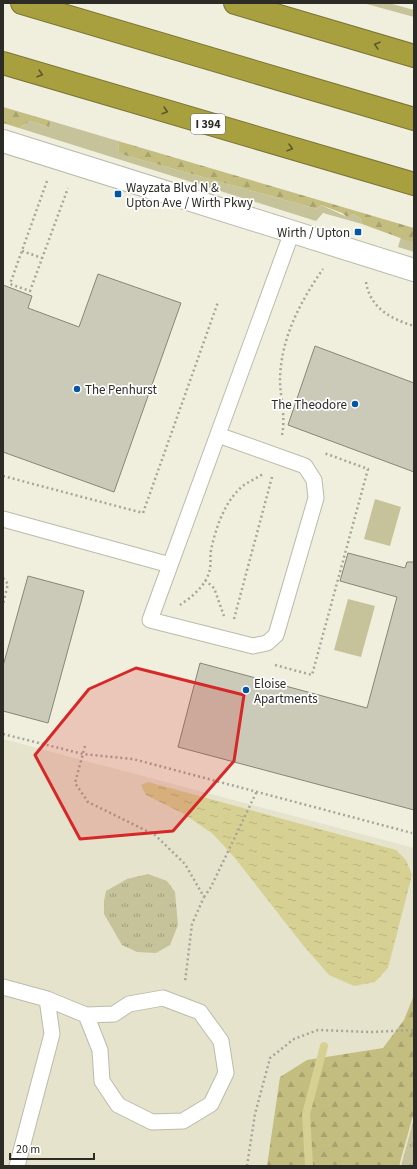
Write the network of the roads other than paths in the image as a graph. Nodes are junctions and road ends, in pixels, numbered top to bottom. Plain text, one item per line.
1 (22, 3) edge
2 (235, 3) edge
3 (414, 56) edge
4 (3, 63) edge
5 (414, 119) edge
6 (3, 141) edge
7 (414, 184) edge
8 (292, 232) junction
9 (414, 270) edge
10 (218, 435) junction
11 (3, 519) edge
12 (170, 565) junction
13 (3, 987) edge
14 (47, 999) junction
15 (86, 1015) junction
16 (17, 1166) edge

1 - 5 highway
3 -> 2 highway
4 -> 7 highway, I 394
6 - 8 street
8 - 9 street
8 - 10 lane
10 - 12 lane
10 - 12 lane
11 - 12 lane
13 - 14 lane
14 - 15 lane
14 - 16 lane
15 - 15 lane

